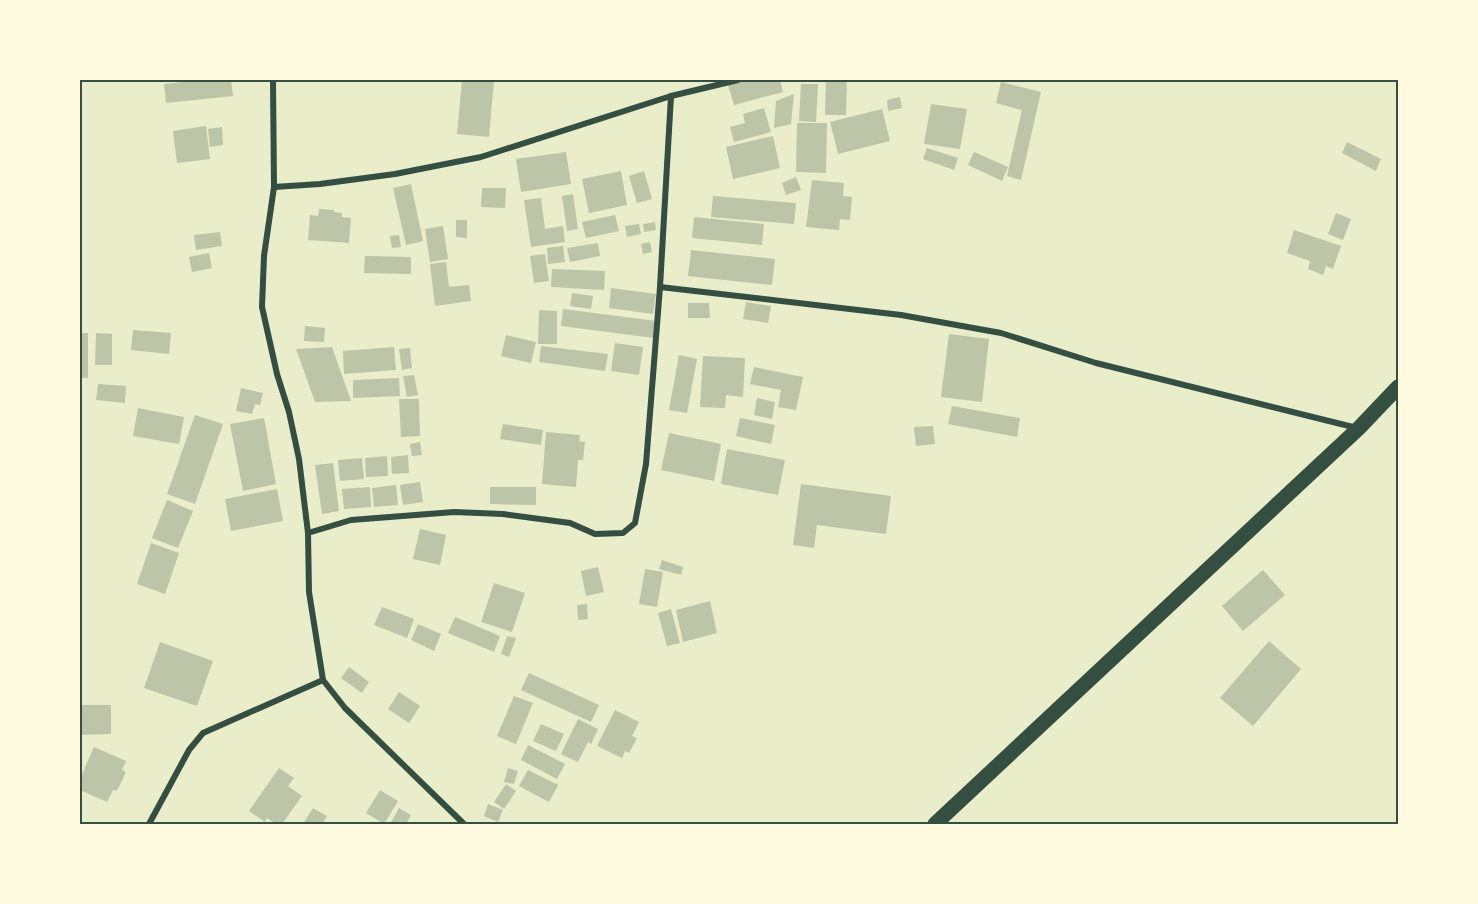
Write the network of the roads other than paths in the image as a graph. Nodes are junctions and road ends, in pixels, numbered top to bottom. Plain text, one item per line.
1 (273, 80) edge
2 (738, 80) edge
3 (671, 96) junction
4 (274, 188) junction
5 (660, 287) junction
6 (1398, 387) edge
7 (1359, 428) junction
8 (308, 533) junction
9 (323, 680) junction
10 (149, 825) edge
11 (464, 825) edge
12 (935, 825) edge

1 - 4 street
2 - 3 street
3 - 4 street
3 - 5 street
4 - 8 street
5 - 7 street
5 - 8 street
6 - 7 main road
7 - 12 main road
8 - 9 street
9 - 10 street
9 - 11 street

